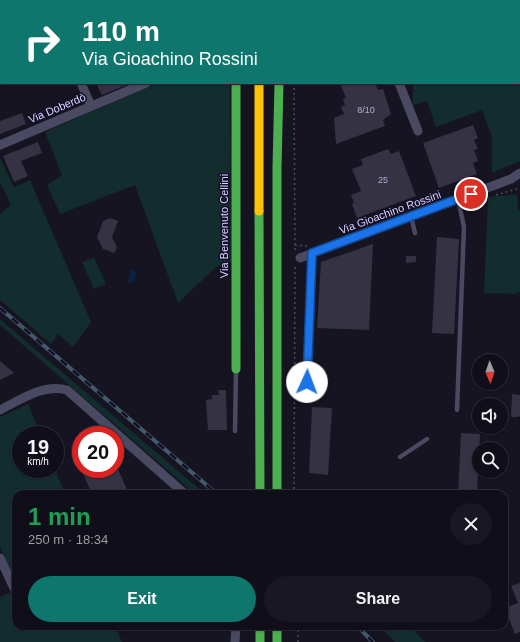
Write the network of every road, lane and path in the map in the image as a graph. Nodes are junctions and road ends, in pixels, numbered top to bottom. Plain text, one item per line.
1 (81, 84) edge
2 (144, 84) edge
3 (236, 84) edge
4 (259, 84) edge
5 (279, 84) edge
6 (294, 84) edge
7 (399, 84) edge
8 (91, 106) junction
9 (418, 132) dead end
10 (0, 145) edge
11 (520, 173) edge
12 (515, 179) edge
13 (458, 199) junction
14 (411, 216) junction
15 (415, 233) dead end
16 (312, 253) junction
17 (297, 257) junction
18 (236, 369) joint
19 (307, 382) dead end
20 (0, 410) edge
21 (456, 410) dead end
22 (236, 431) dead end
23 (427, 439) dead end
24 (400, 457) dead end
25 (180, 490) edge
26 (260, 490) edge
27 (277, 490) edge
28 (294, 490) edge
29 (0, 558) edge
30 (12, 584) edge
31 (236, 630) edge
32 (260, 630) edge
33 (277, 630) edge
34 (298, 630) edge
35 (235, 642) edge
36 (260, 642) edge
37 (277, 642) edge
38 (298, 642) edge

1 - 8 street
2 - 8 street, Via Doberdò
3 - 18 main road, Via Benvenuto Cellini
4 - 26 main road
5 - 27 main road
6 - 17 path
7 - 9 street
8 - 10 street, Via Doberdò
11 - 12 street, Via Gioachino Rossini
12 - 13 street, Via Gioachino Rossini
13 - 14 street, Via Gioachino Rossini
13 - 21 lane
14 - 15 lane
14 - 16 street, Via Gioachino Rossini
16 - 17 street, Via Gioachino Rossini
16 - 19 lane
17 - 28 path
18 - 22 lane
20 - 25 street
23 - 24 lane
29 - 30 street
31 - 35 street
32 - 36 main road
33 - 37 main road
34 - 38 path

